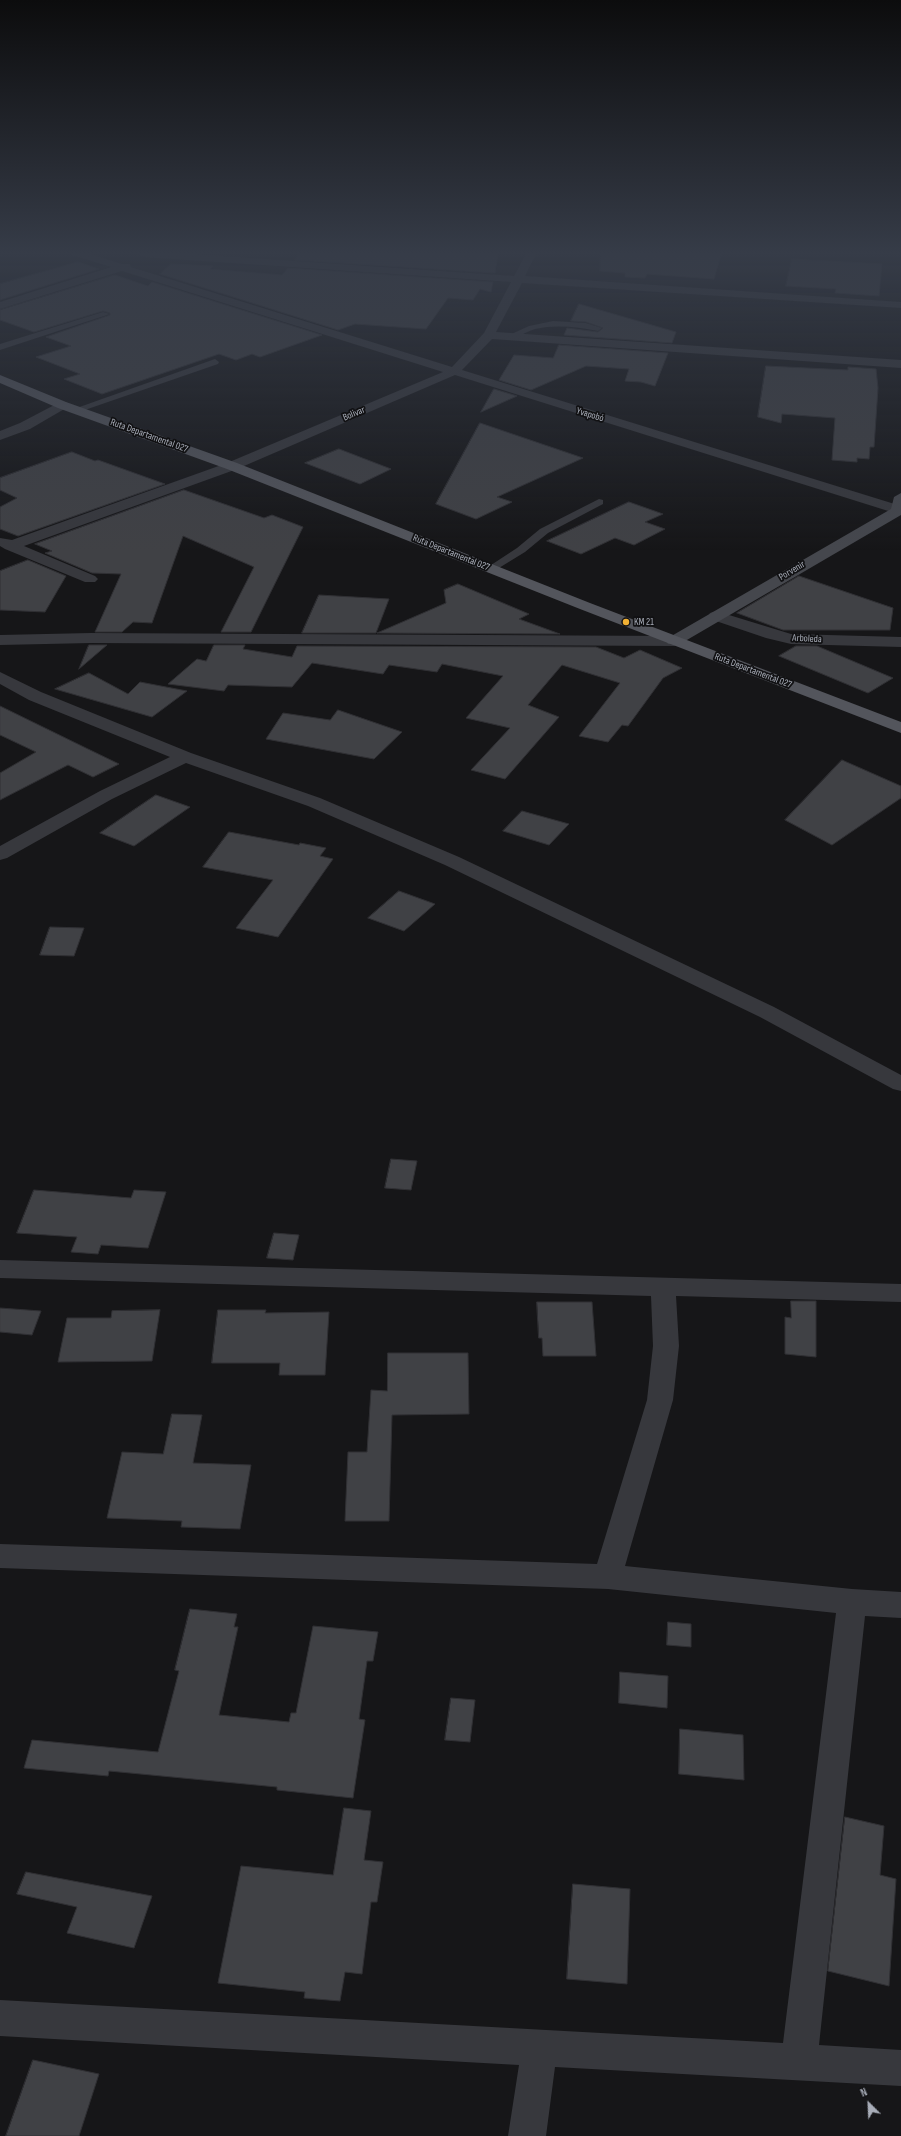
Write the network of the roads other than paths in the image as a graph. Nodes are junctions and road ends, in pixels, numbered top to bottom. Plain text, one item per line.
1 (389, 352) edge
2 (473, 352) edge
3 (722, 352) edge
4 (215, 362) dead end
5 (901, 364) edge
6 (453, 372) junction
7 (0, 380) edge
8 (62, 404) junction
9 (76, 410) junction
10 (0, 436) edge
11 (232, 466) junction
12 (599, 502) dead end
13 (900, 506) edge
14 (5, 543) edge
15 (490, 569) junction
16 (90, 580) dead end
17 (716, 616) junction
18 (0, 640) edge
19 (674, 641) junction
20 (901, 642) edge
21 (0, 677) edge
22 (901, 728) edge
23 (185, 757) junction
24 (0, 854) edge
25 (901, 1084) edge
26 (0, 1269) edge
27 (664, 1288) junction
28 (901, 1293) edge
29 (0, 1556) edge
30 (608, 1577) junction
31 (852, 1602) junction
32 (901, 1605) edge
33 (0, 2018) edge
34 (540, 2048) junction
35 (798, 2062) junction
36 (901, 2068) edge
37 (527, 2136) edge

1 - 6 street, Yvapobó
2 - 6 street, Bolivar
3 - 5 street
4 - 9 lane
6 - 11 street, Bolivar
6 - 13 street, Yvapobó
7 - 8 main road, Ruta Departamental 027
8 - 9 main road, Ruta Departamental 027
8 - 10 street
9 - 11 main road, Ruta Departamental 027
11 - 14 street, Bolivar
11 - 15 main road, Ruta Departamental 027
12 - 15 lane
13 - 17 street, Porvenir
14 - 16 street
15 - 19 main road, Ruta Departamental 027
17 - 19 street, Porvenir
17 - 20 street, Arboleda
18 - 19 street
19 - 22 main road, Ruta Departamental 027
21 - 23 street
23 - 24 street
23 - 25 street
26 - 27 street
27 - 28 street
27 - 30 street
29 - 30 street
30 - 31 street
31 - 32 street
31 - 35 street
33 - 34 street
34 - 35 street
34 - 37 street
35 - 36 street

